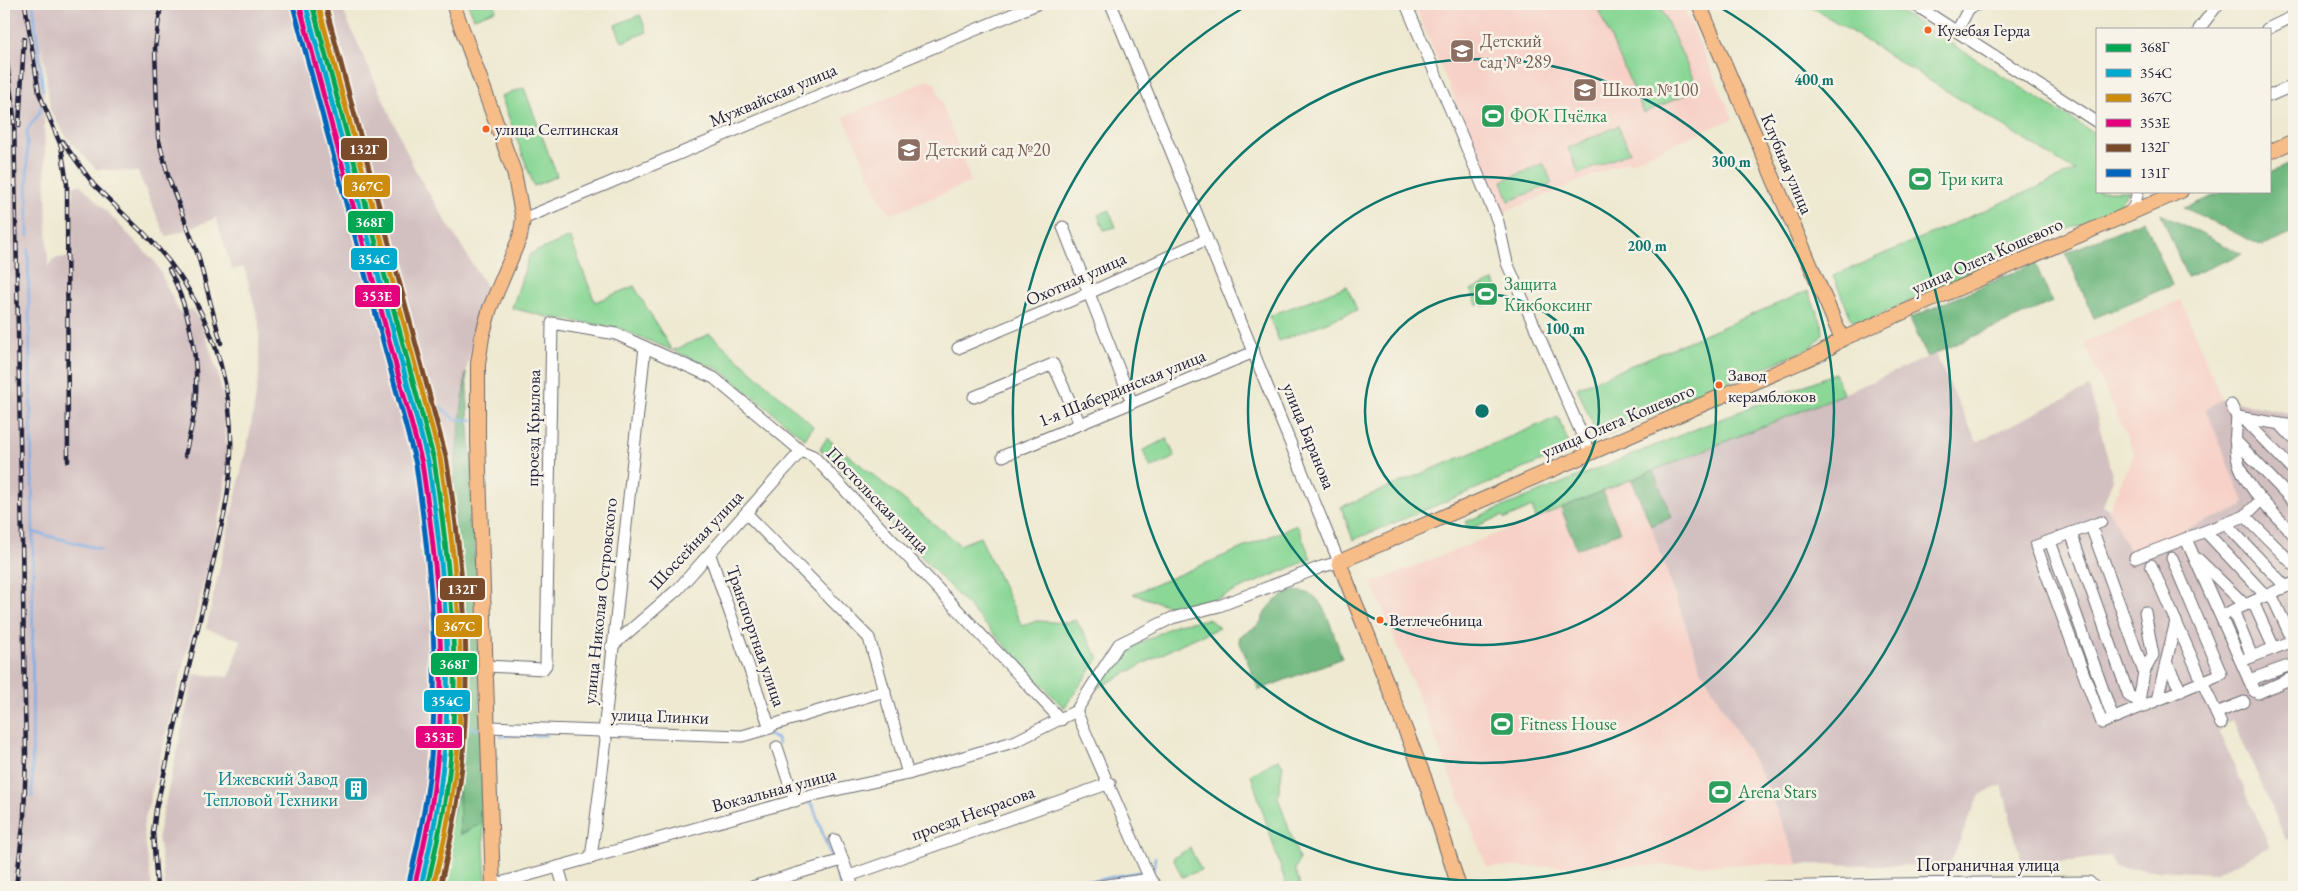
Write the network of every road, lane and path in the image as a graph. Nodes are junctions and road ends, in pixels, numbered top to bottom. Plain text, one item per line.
1 (453, 4) edge
2 (1037, 4) edge
3 (1111, 4) edge
4 (1699, 4) edge
5 (1914, 4) edge
6 (1979, 4) edge
7 (2218, 4) edge
8 (1407, 5) edge
9 (2294, 16) edge
10 (2200, 28) edge
11 (2269, 28) edge
12 (1957, 31) junction
13 (2294, 85) edge
14 (2270, 96) edge
15 (2096, 108) edge
16 (2086, 113) junction
17 (2096, 121) edge
18 (2294, 141) edge
19 (2270, 152) edge
20 (2138, 192) edge
21 (2147, 192) edge
22 (2179, 192) edge
23 (2160, 200) junction
24 (2126, 215) junction
25 (523, 219) junction
26 (1063, 227) dead end
27 (1207, 239) junction
28 (1089, 293) junction
29 (552, 323) joint
30 (1842, 339) junction
31 (646, 348) junction
32 (958, 348) dead end
33 (1254, 352) junction
34 (974, 397) dead end
35 (1132, 403) junction
36 (2231, 405) dead end
37 (2240, 418) junction
38 (1080, 424) junction
39 (2280, 424) junction
40 (2294, 426) edge
41 (2294, 439) edge
42 (2235, 440) junction
43 (801, 451) junction
44 (1590, 453) junction
45 (1003, 456) dead end
46 (2294, 471) edge
47 (2261, 500) junction
48 (2294, 502) edge
49 (746, 513) junction
50 (2246, 516) junction
51 (2226, 524) junction
52 (2206, 532) junction
53 (2071, 533) junction
54 (2294, 535) edge
55 (2186, 540) junction
56 (2192, 552) junction
57 (710, 555) junction
58 (2136, 558) dead end
59 (2172, 558) dead end
60 (1340, 562) junction
61 (2151, 565) dead end
62 (2294, 565) edge
63 (2290, 585) edge
64 (2268, 595) junction
65 (2294, 597) edge
66 (2249, 604) junction
67 (2233, 610) junction
68 (2145, 612) dead end
69 (2221, 616) junction
70 (2176, 621) junction
71 (2294, 642) edge
72 (612, 647) junction
73 (2274, 648) junction
74 (2252, 657) junction
75 (2166, 662) junction
76 (2241, 662) junction
77 (2294, 664) edge
78 (486, 666) junction
79 (2144, 672) junction
80 (2294, 677) edge
81 (2249, 680) junction
82 (2202, 682) junction
83 (885, 691) junction
84 (2181, 691) junction
85 (2148, 702) junction
86 (2244, 702) dead end
87 (1076, 710) junction
88 (1061, 720) junction
89 (488, 727) junction
90 (770, 727) junction
91 (604, 732) junction
92 (777, 747) dead end
93 (908, 774) junction
94 (1110, 783) junction
95 (795, 800) junction
96 (835, 840) dead end
97 (591, 858) junction
98 (842, 860) junction
99 (558, 867) junction
100 (851, 882) edge
101 (1153, 883) edge
102 (2091, 885) edge
103 (493, 886) edge
104 (1100, 886) edge
105 (564, 887) edge
106 (752, 887) edge
107 (1459, 887) edge
108 (1767, 887) edge

1 - 25 main road
2 - 25 street, Мужвайская улица
3 - 27 street, улица Баранова
4 - 30 main road, Клубная улица
5 - 12 street
6 - 12 street
7 - 10 street
8 - 44 street
9 - 11 street
12 - 16 street
13 - 14 street
15 - 16 street
16 - 17 street
18 - 19 main road
20 - 24 street
21 - 23 street
22 - 23 main road, улица Олега Кошевого
23 - 24 main road, улица Олега Кошевого
24 - 30 main road, улица Олега Кошевого
25 - 78 main road
26 - 28 street
27 - 28 street, Охотная улица
27 - 33 street, улица Баранова
28 - 32 street, Охотная улица
28 - 35 street
29 - 31 street, Постольская улица
29 - 78 street, проезд Крылова
30 - 44 main road, улица Олега Кошевого
31 - 43 street, Постольская улица
31 - 72 street, улица Николая Островского
33 - 35 street, 1-я Шабердинская улица
33 - 60 street, улица Баранова
34 - 38 street
35 - 38 street, 1-я Шабердинская улица
36 - 37 street
37 - 39 street
37 - 42 street
37 - 46 street
38 - 45 street, 1-я Шабердинская улица
39 - 40 street
39 - 41 street
42 - 47 street
42 - 48 street
43 - 49 street, Шоссейная улица
43 - 88 street, Постольская улица
44 - 60 main road, улица Олега Кошевого
47 - 50 street
47 - 54 street
49 - 57 street, Шоссейная улица
49 - 83 street
50 - 51 street
50 - 62 street
51 - 52 street
51 - 63 street
52 - 55 street
52 - 64 street
53 - 79 street
53 - 85 street
53 - 85 street
55 - 56 street
55 - 58 street
56 - 66 street
56 - 69 street
57 - 72 street, Шоссейная улица
57 - 90 street, Транспортная улица
59 - 82 street
60 - 87 street, улица Олега Кошевого
60 - 107 main road, улица Баранова
61 - 70 street
63 - 64 street
63 - 65 street
64 - 66 street
64 - 71 street
66 - 67 street
66 - 73 street
67 - 69 street
67 - 74 street
68 - 79 street
69 - 76 street
70 - 75 street
70 - 82 street
71 - 73 street
72 - 91 street, улица Николая Островского
73 - 74 street
74 - 76 street
75 - 84 street
75 - 85 street
76 - 81 street
77 - 81 street
78 - 89 main road
79 - 85 street
80 - 81 street
82 - 84 street
82 - 86 street
83 - 90 street, улица Глинки
83 - 93 street
84 - 85 street
87 - 88 street, Вокзальная улица
87 - 94 street
88 - 93 street, Вокзальная улица
89 - 91 street, улица Глинки
89 - 103 main road
90 - 91 street, улица Глинки
91 - 97 street, улица Николая Островского
92 - 95 street
93 - 95 street, Вокзальная улица
94 - 100 street, проезд Некрасова
94 - 101 street
95 - 97 street, Вокзальная улица
96 - 98 street
97 - 99 street, Вокзальная улица
98 - 100 street
98 - 106 street
99 - 103 street, Вокзальная улица
99 - 105 street
101 - 104 street
102 - 108 street, Пограничная улица

